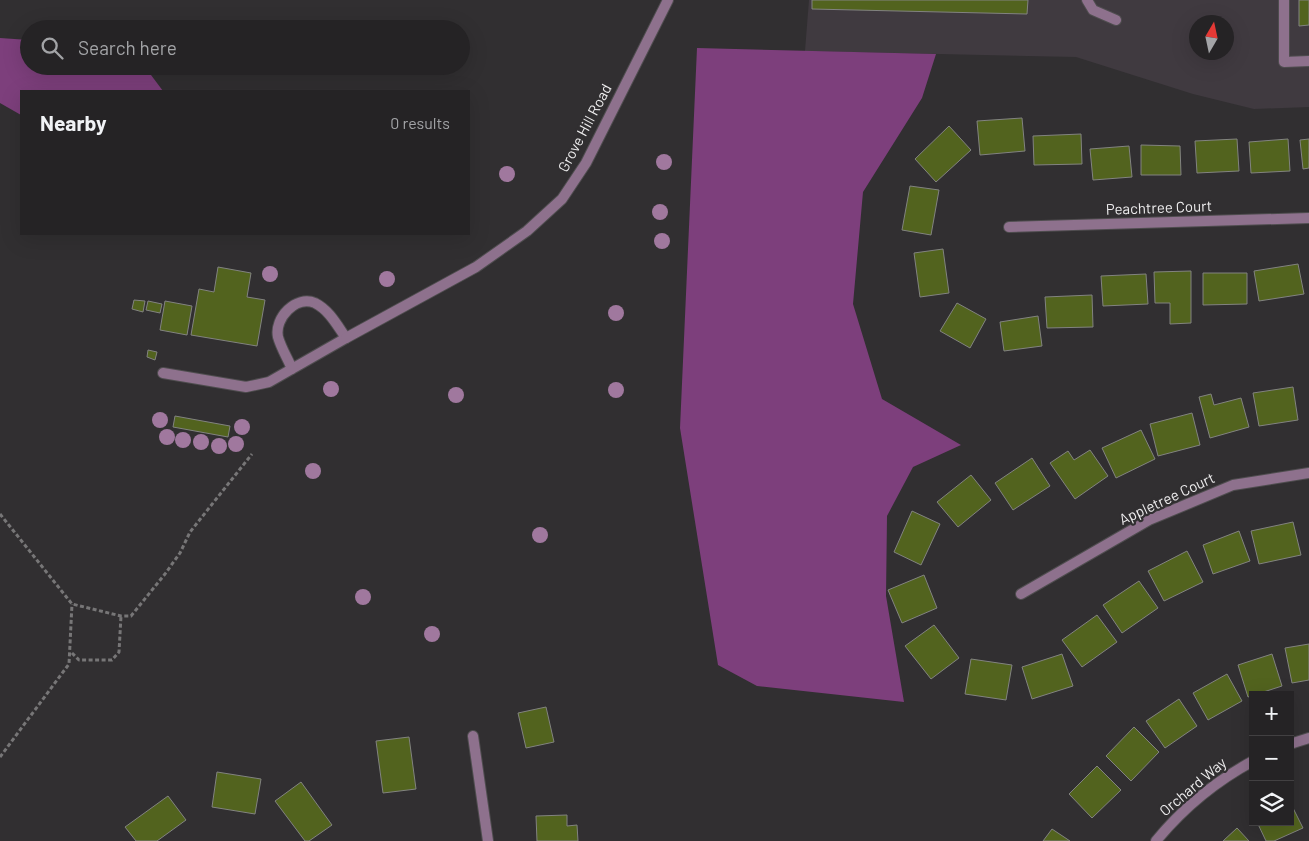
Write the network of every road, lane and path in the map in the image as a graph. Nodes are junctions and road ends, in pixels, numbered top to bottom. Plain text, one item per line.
1 (668, 0) edge
2 (1087, 0) edge
3 (1284, 0) edge
4 (1116, 20) dead end
5 (1309, 61) edge
6 (1309, 218) edge
7 (1009, 227) dead end
8 (346, 338) junction
9 (292, 369) junction
10 (162, 373) dead end
11 (252, 454) dead end
12 (1309, 473) edge
13 (0, 514) edge
14 (1021, 594) dead end
15 (72, 604) junction
16 (121, 616) junction
17 (71, 652) junction
18 (473, 736) dead end
19 (1309, 738) edge
20 (1294, 743) edge
21 (0, 756) edge
22 (1249, 763) edge
23 (488, 841) edge
24 (1156, 841) edge

1 - 8 street, Grove Hill Road
2 - 4 street
3 - 5 street
6 - 7 street, Peachtree Court
8 - 9 street, Grove Hill Road
8 - 9 street
9 - 10 street, Grove Hill Road
11 - 16 path
12 - 14 street, Appletree Court
13 - 15 path
15 - 16 path
15 - 17 path
16 - 17 path
17 - 21 path
18 - 23 street
19 - 20 street
22 - 24 street, Orchard Way

